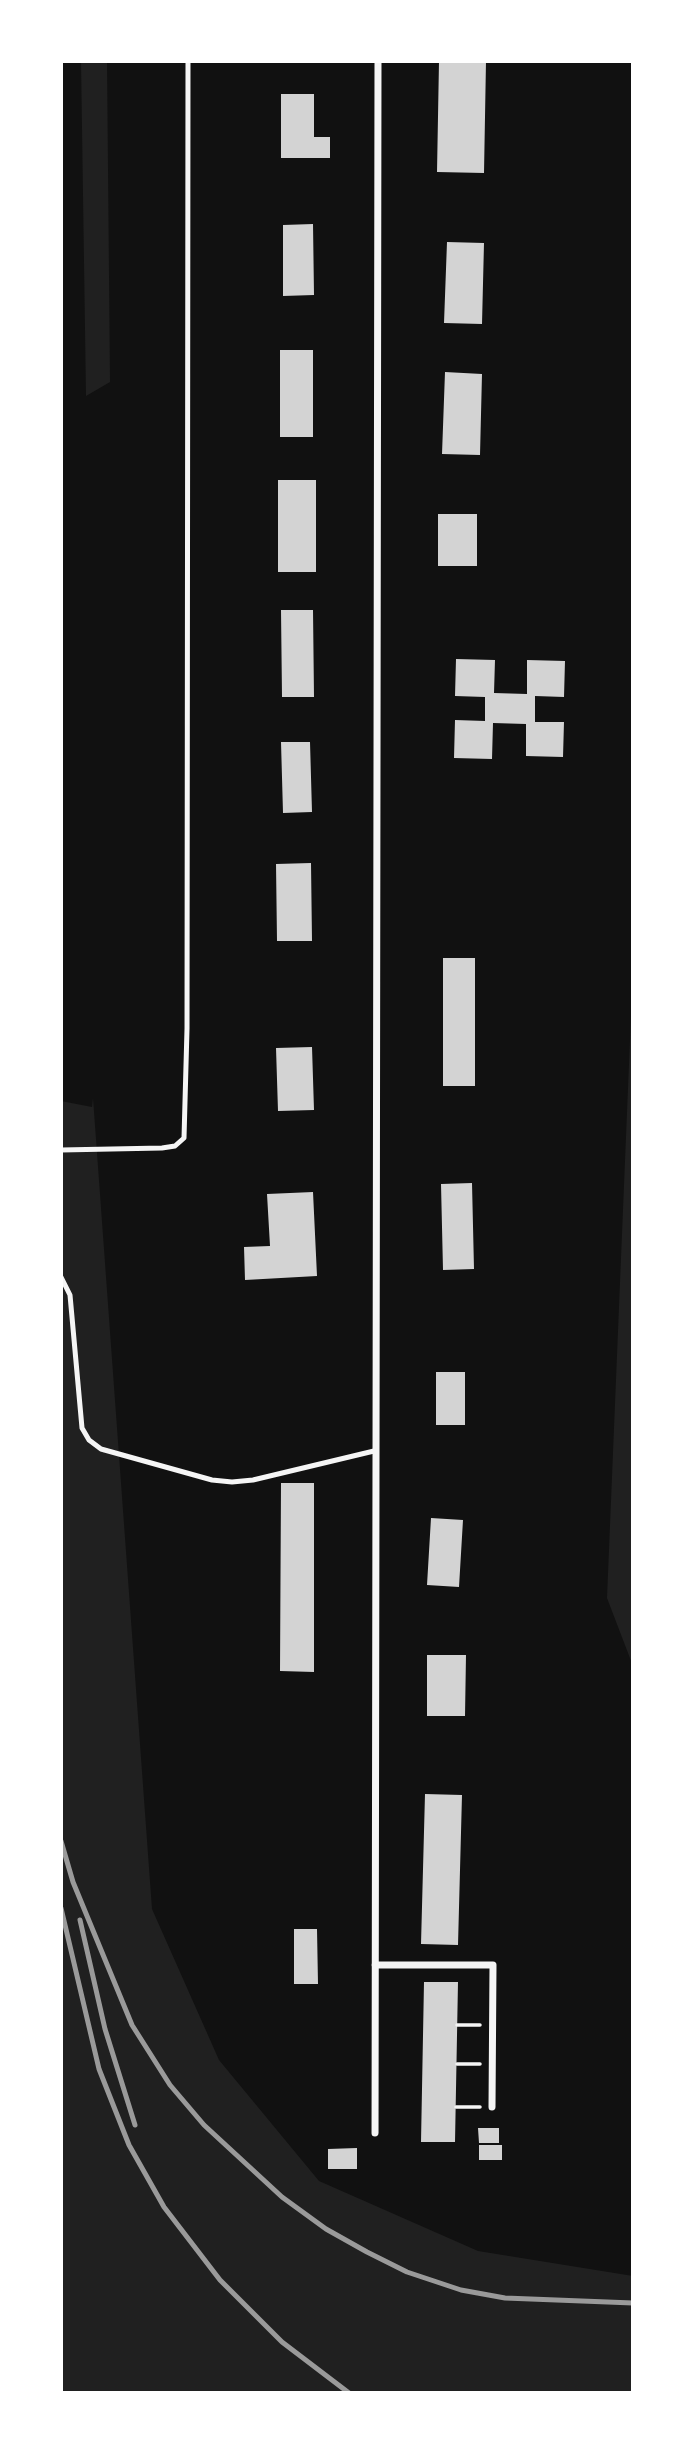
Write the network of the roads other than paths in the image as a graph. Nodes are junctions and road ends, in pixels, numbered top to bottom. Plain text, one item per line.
1 (188, 61) edge
2 (378, 61) edge
3 (61, 1150) edge
4 (61, 1277) edge
5 (374, 1451) junction
6 (375, 1965) junction
7 (492, 2106) road end
8 (375, 2133) dead end

1 - 3 lane
2 - 5 street
4 - 5 lane
5 - 6 street
6 - 7 street
6 - 8 street

